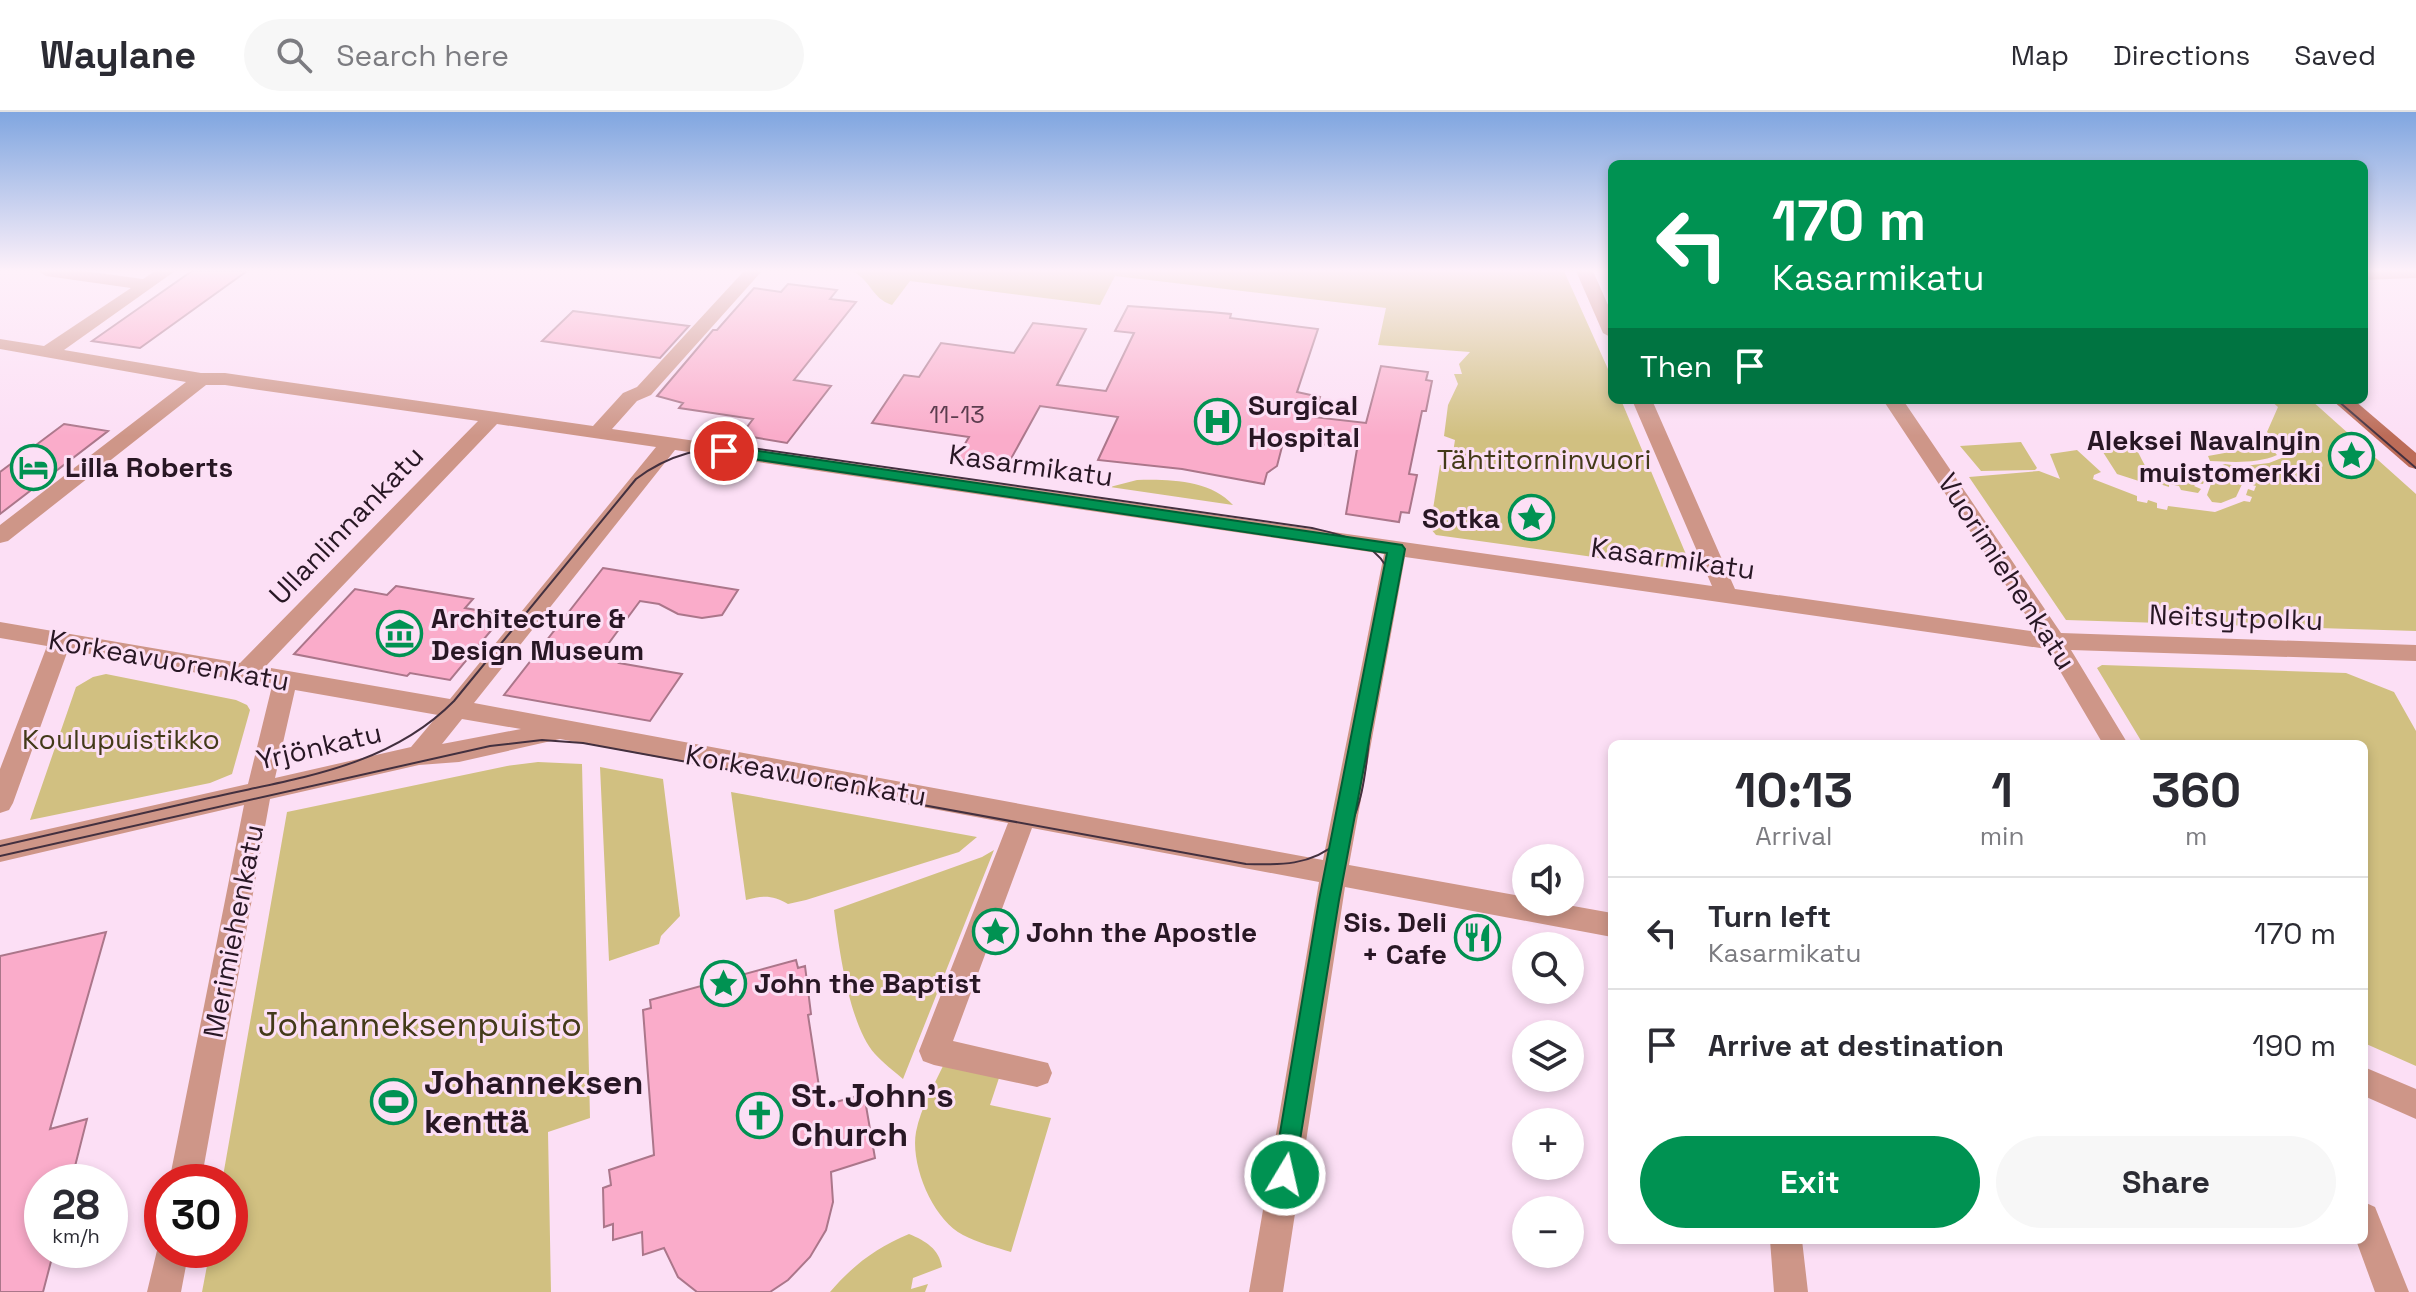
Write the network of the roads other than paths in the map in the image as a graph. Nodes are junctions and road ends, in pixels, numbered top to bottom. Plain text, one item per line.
1 (86, 326) edge
2 (703, 326) edge
3 (0, 344) edge
4 (48, 352) junction
5 (201, 379) junction
6 (1644, 404) edge
7 (1896, 404) edge
8 (2347, 404) edge
9 (492, 418) junction
10 (597, 433) junction
11 (670, 443) junction
12 (2416, 463) edge
13 (0, 536) edge
14 (1396, 549) junction
15 (1726, 596) junction
16 (0, 630) edge
17 (60, 641) junction
18 (2055, 642) junction
19 (2416, 653) edge
20 (244, 674) junction
21 (285, 681) junction
22 (458, 709) junction
23 (560, 730) junction
24 (2114, 740) edge
25 (419, 755) junction
26 (259, 792) junction
27 (0, 803) edge
28 (1024, 815) junction
29 (0, 851) edge
30 (1334, 872) junction
31 (1608, 924) edge
32 (1037, 1073) dead end
33 (2368, 1083) edge
34 (2416, 1104) edge
35 (188, 1164) edge
36 (2368, 1229) edge
37 (1786, 1244) edge
38 (169, 1268) edge
39 (164, 1292) edge
40 (1266, 1292) edge
41 (1791, 1292) edge
42 (2392, 1292) edge

1 - 4 street
2 - 10 street
3 - 4 street, Kasarmikatu
4 - 5 street, Kasarmikatu
5 - 9 street, Kasarmikatu
5 - 13 street
6 - 15 street
7 - 18 street, Vuorimiehenkatu
8 - 12 street
9 - 10 street, Kasarmikatu
9 - 20 street, Ullanlinnankatu
10 - 11 street, Kasarmikatu
11 - 14 street, Kasarmikatu
11 - 22 street
14 - 15 street, Kasarmikatu
14 - 30 street
15 - 18 street, Kasarmikatu
16 - 17 street, Korkeavuorenkatu
17 - 20 street, Korkeavuorenkatu
17 - 27 street
18 - 19 street, Neitsytpolku
18 - 24 street, Vuorimiehenkatu
20 - 21 street, Korkeavuorenkatu
21 - 22 street, Korkeavuorenkatu
21 - 26 street, Merimiehenkatu
22 - 23 street, Korkeavuorenkatu
22 - 25 street
23 - 25 street, Yrjönkatu
23 - 28 street, Korkeavuorenkatu
25 - 26 street, Yrjönkatu
26 - 29 street, Yrjönkatu
26 - 35 street, Merimiehenkatu
28 - 30 street, Korkeavuorenkatu
28 - 32 street
30 - 31 street, Korkeavuorenkatu
30 - 40 street
33 - 34 street
36 - 42 street
37 - 41 street
38 - 39 street

